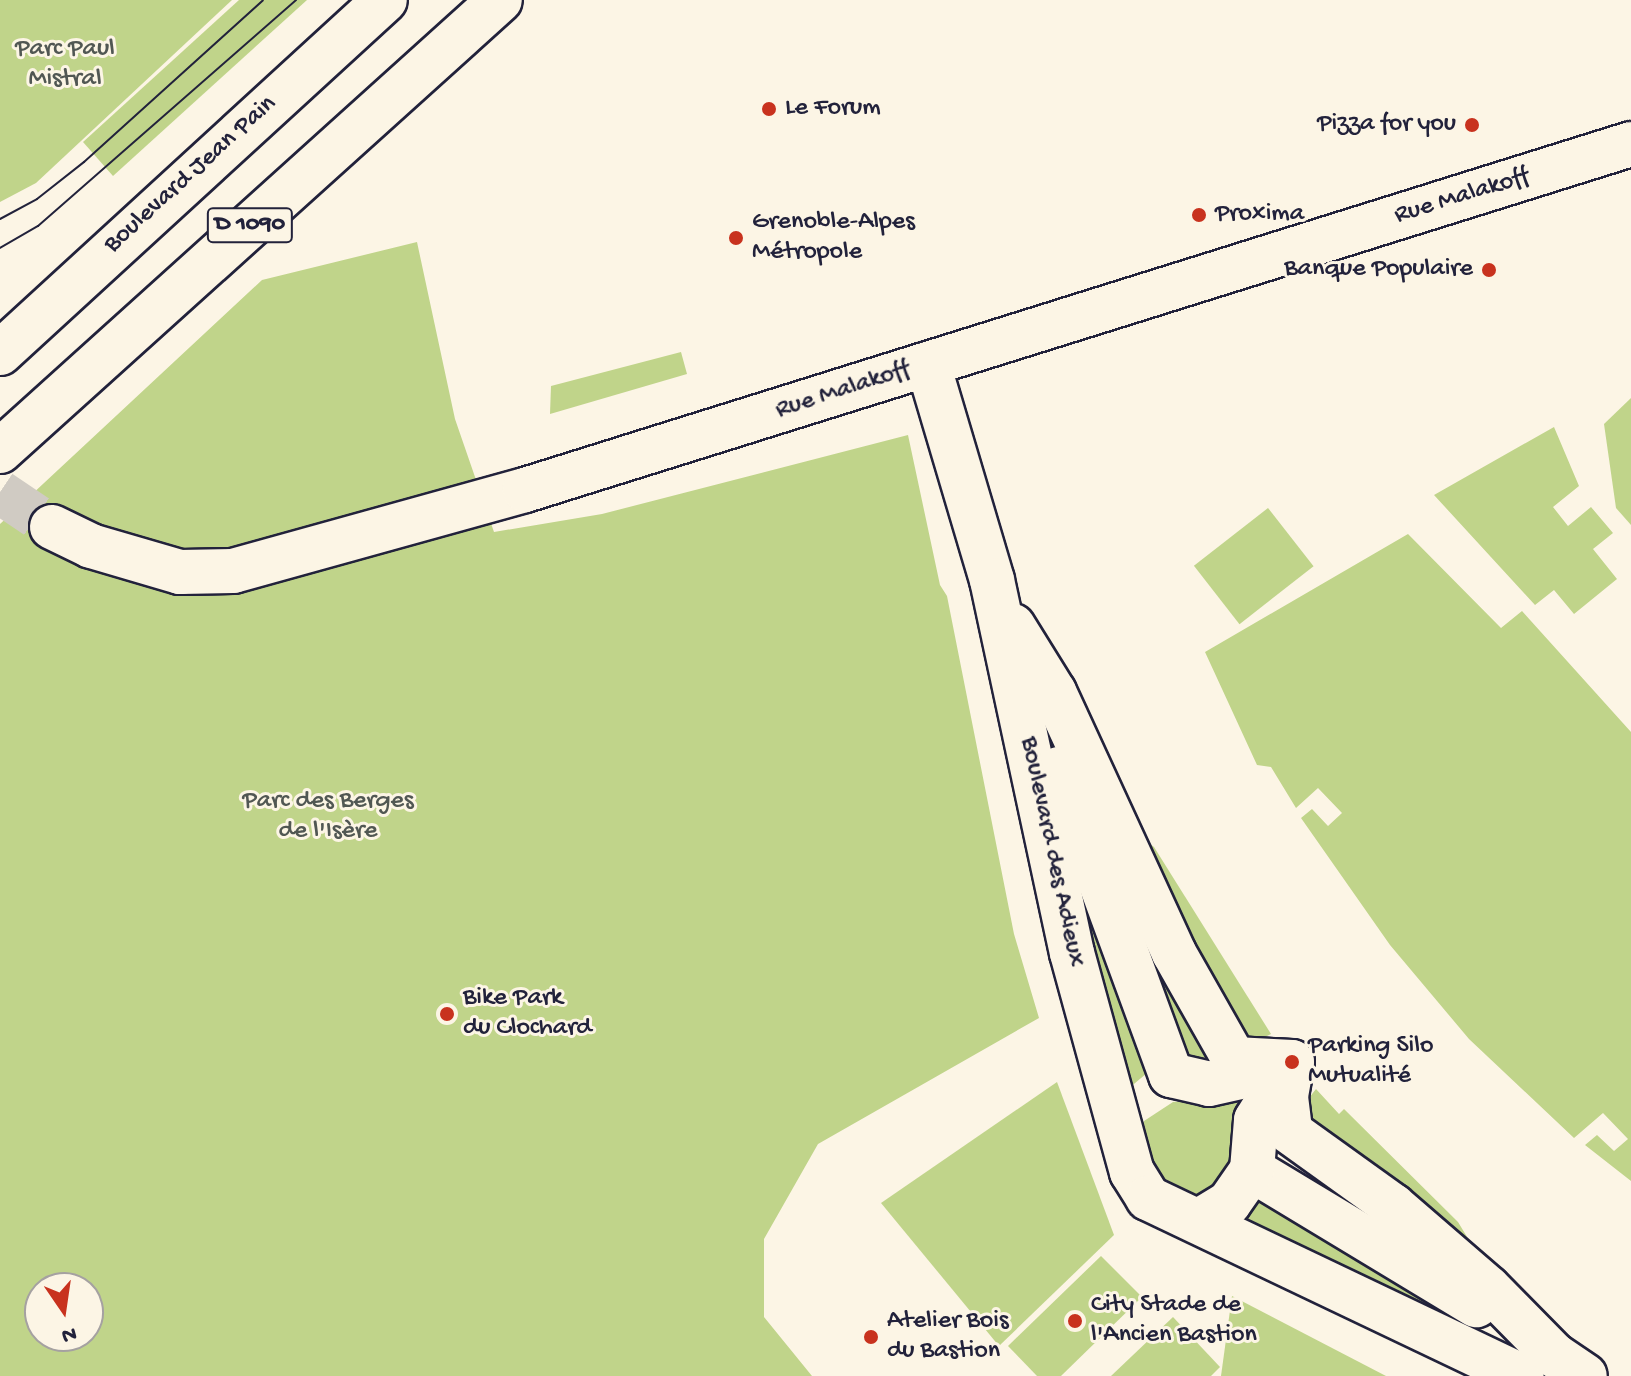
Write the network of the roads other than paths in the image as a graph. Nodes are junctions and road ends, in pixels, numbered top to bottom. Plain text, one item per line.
1 (385, 0) edge
2 (500, 0) edge
3 (1631, 144) edge
4 (0, 353) edge
5 (928, 364) junction
6 (0, 451) edge
7 (52, 527) tunnel mouth
8 (992, 580) junction
9 (1013, 628) junction
10 (1292, 1062) junction
11 (1171, 1075) junction
12 (1118, 1122) junction
13 (1252, 1170) junction
14 (1199, 1221) junction
15 (1554, 1369) edge

1 - 4 street, Boulevard Jean Pain / D 1090
2 - 6 street, D 1090
3 - 5 street, Rue Malakoff
5 - 7 street, Rue Malakoff
5 - 8 street, Boulevard des Adieux
8 - 9 street, Boulevard des Adieux
8 - 12 street, Boulevard des Adieux
9 - 10 street, Boulevard des Adieux
9 - 11 street, Boulevard des Adieux
10 - 11 street
10 - 13 street
10 - 15 street
11 - 12 street
12 - 14 street, Boulevard des Adieux
13 - 14 street
13 - 15 street
14 - 15 street, Boulevard des Adieux

